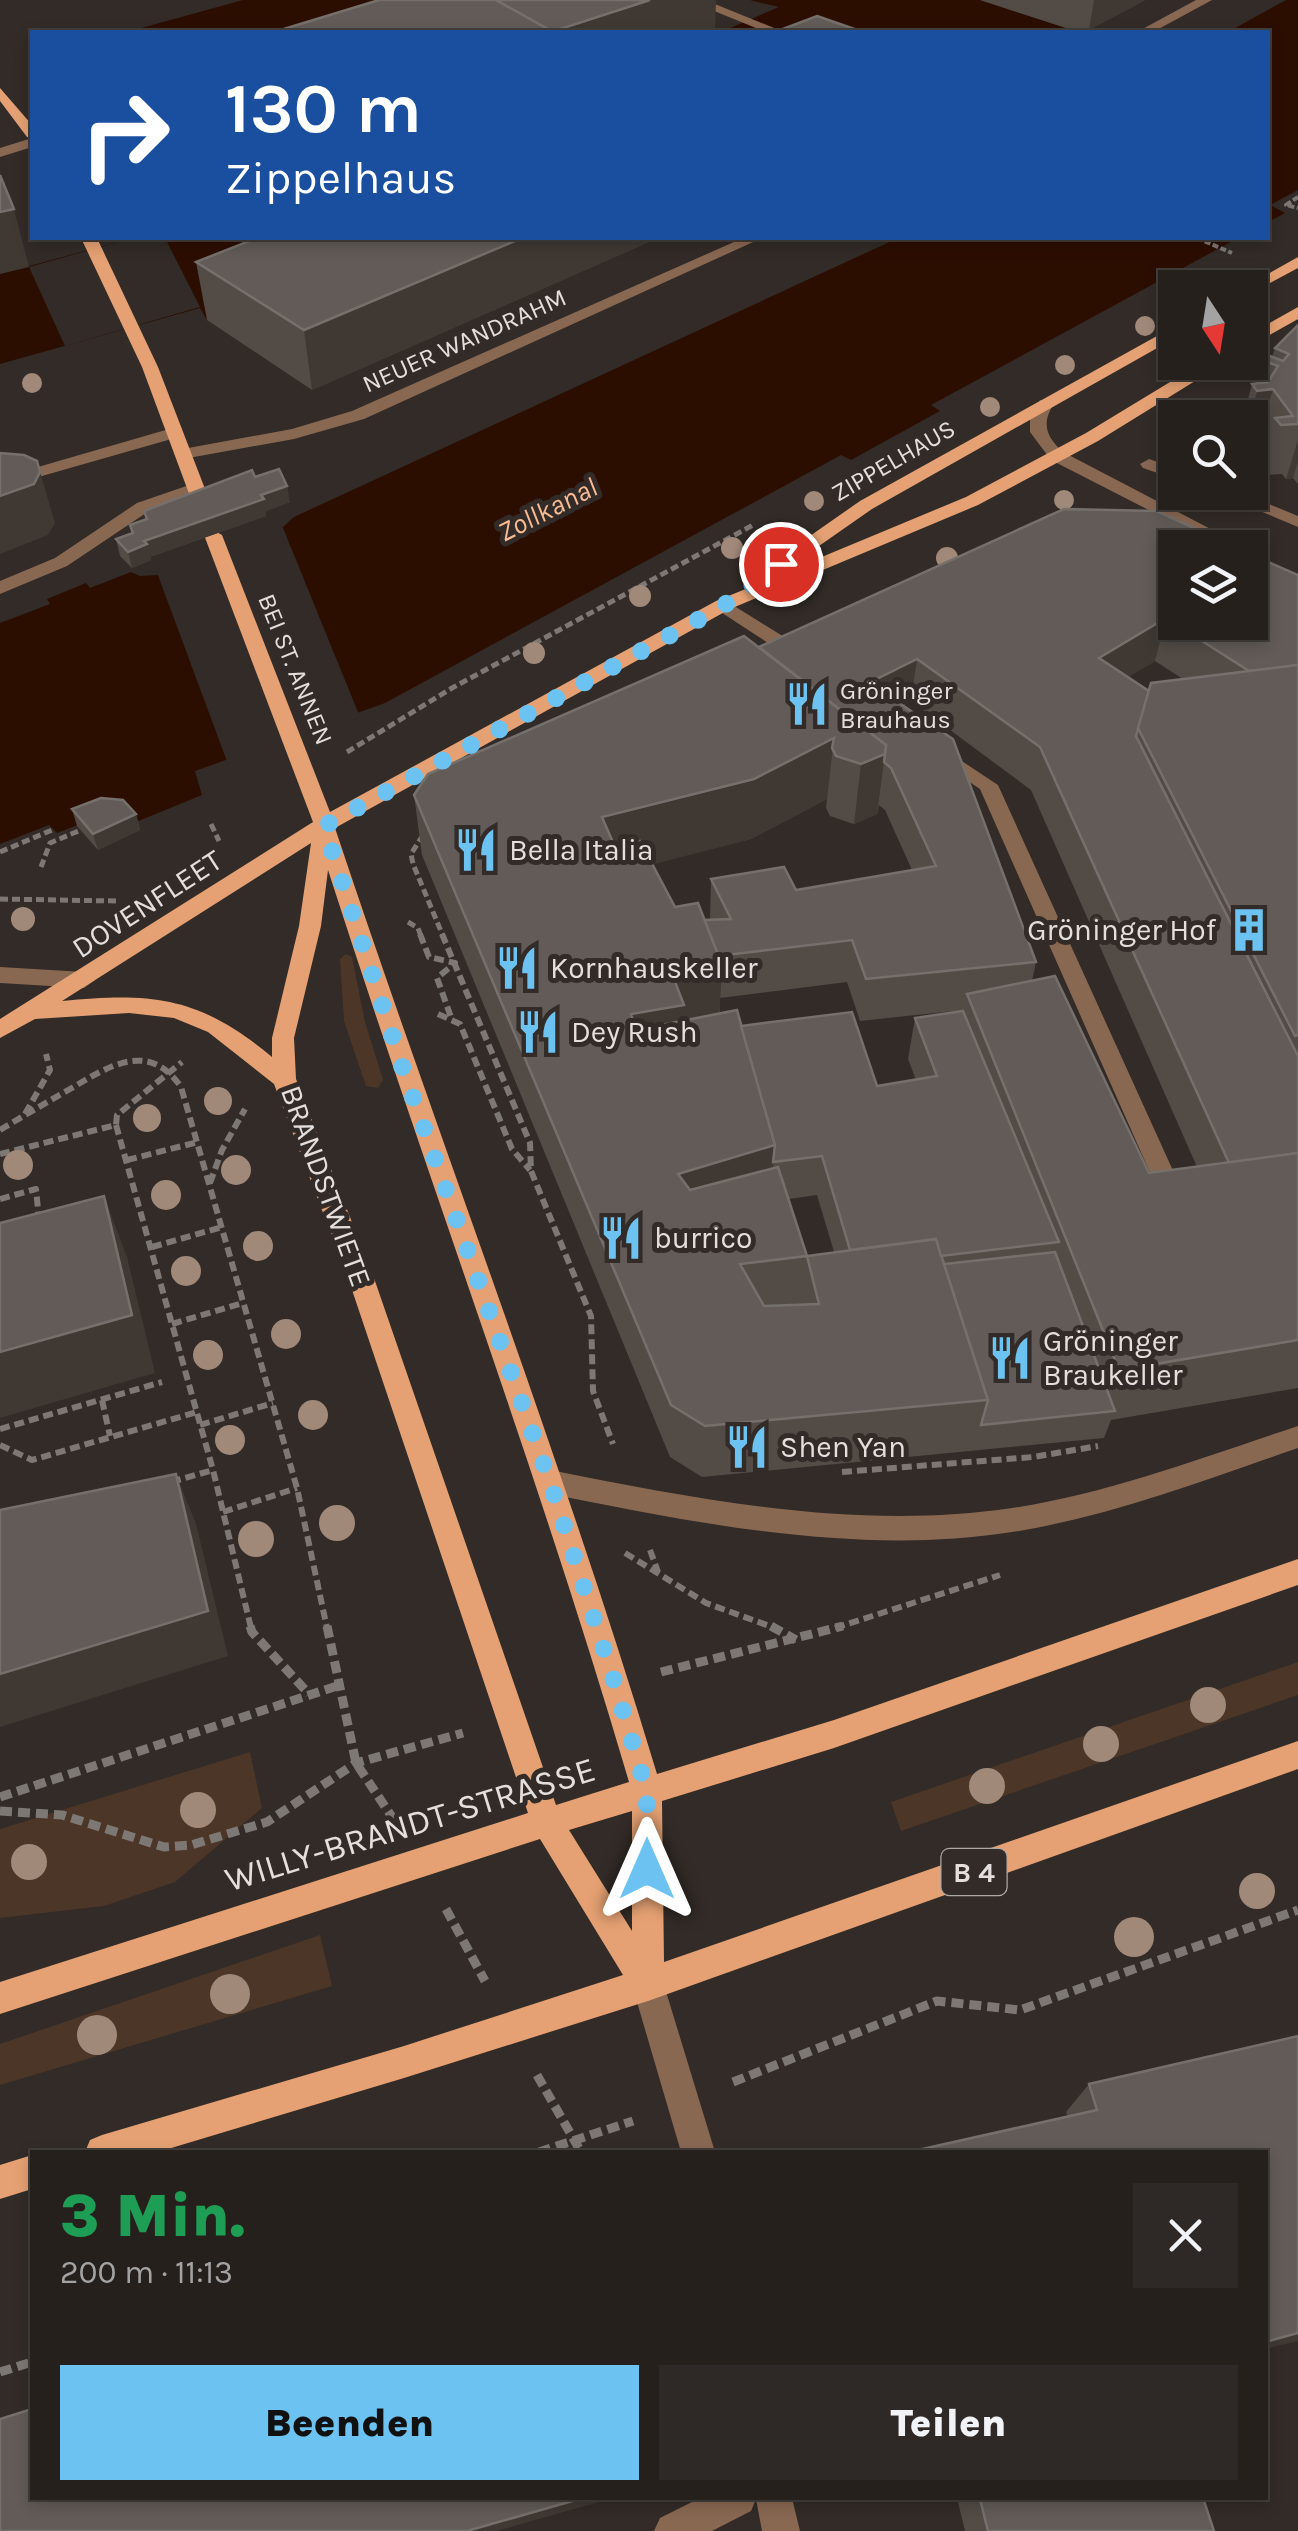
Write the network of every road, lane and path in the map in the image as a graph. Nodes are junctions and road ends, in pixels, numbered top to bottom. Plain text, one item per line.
1 (692, 0) edge
2 (1206, 0) edge
3 (771, 30) edge
4 (1148, 30) edge
5 (0, 92) edge
6 (30, 130) edge
7 (30, 143) edge
8 (0, 153) edge
9 (1298, 198) edge
10 (1298, 208) edge
11 (749, 240) edge
12 (1201, 240) edge
13 (92, 243) edge
14 (1228, 252) dead end
15 (1298, 262) edge
16 (1268, 278) edge
17 (1298, 312) edge
18 (1268, 330) edge
19 (1158, 341) edge
20 (1185, 380) edge
21 (1046, 404) junction
22 (176, 432) junction
23 (183, 454) junction
24 (1057, 456) junction
25 (1150, 464) dead end
26 (1158, 467) edge
27 (0, 482) edge
28 (196, 488) junction
29 (203, 507) edge
30 (1268, 510) edge
31 (1298, 522) edge
32 (1203, 530) edge
33 (212, 535) edge
34 (0, 588) edge
35 (723, 606) junction
36 (814, 664) edge
37 (914, 735) edge
38 (92, 826) edge
39 (324, 826) junction
40 (432, 828) edge
41 (52, 830) dead end
42 (0, 852) edge
43 (41, 867) dead end
44 (0, 899) edge
45 (207, 901) junction
46 (402, 908) dead end
47 (407, 922) junction
48 (361, 939) junction
49 (404, 940) dead end
50 (455, 963) junction
51 (0, 975) edge
52 (84, 980) junction
53 (432, 1011) dead end
54 (29, 1013) junction
55 (452, 1020) junction
56 (216, 1026) junction
57 (0, 1030) edge
58 (172, 1071) junction
59 (284, 1079) junction
60 (116, 1125) junction
61 (0, 1130) edge
62 (198, 1142) junction
63 (0, 1154) edge
64 (127, 1160) junction
65 (531, 1171) junction
66 (1168, 1186) edge
67 (0, 1198) edge
68 (28, 1222) edge
69 (222, 1227) junction
70 (152, 1247) junction
71 (244, 1303) junction
72 (172, 1324) junction
73 (162, 1382) dead end
74 (102, 1400) junction
75 (273, 1404) junction
76 (196, 1412) junction
77 (200, 1425) junction
78 (0, 1429) edge
79 (110, 1436) junction
80 (1298, 1437) edge
81 (1110, 1444) edge
82 (0, 1445) edge
83 (213, 1470) junction
84 (824, 1476) edge
85 (550, 1482) junction
86 (159, 1485) edge
87 (297, 1488) junction
88 (633, 1499) junction
89 (223, 1512) junction
90 (1298, 1572) edge
91 (676, 1668) dead end
92 (337, 1686) junction
93 (309, 1694) junction
94 (426, 1744) dead end
95 (1298, 1755) edge
96 (356, 1763) junction
97 (647, 1792) junction
98 (0, 1797) edge
99 (0, 1811) edge
100 (547, 1823) junction
101 (420, 1861) junction
102 (1298, 1910) edge
103 (648, 1985) junction
104 (0, 1998) edge
105 (510, 2030) junction
106 (801, 2053) dead end
107 (109, 2150) edge
108 (580, 2150) edge
109 (697, 2150) edge
110 (30, 2173) edge
111 (0, 2182) edge
112 (30, 2363) edge
113 (0, 2372) edge
114 (734, 2500) edge
115 (774, 2500) edge
116 (673, 2531) edge
117 (781, 2531) edge

1 - 3 street
2 - 4 street
5 - 6 main road
7 - 8 street
9 - 10 path
11 - 23 street, NEUER WANDRAHM
12 - 14 path
13 - 22 main road
15 - 16 main road
17 - 18 main road
19 - 21 main road, ZIPPELHAUS
20 - 24 main road, ZIPPELHAUS
21 - 24 street
21 - 35 main road, ZIPPELHAUS
22 - 23 main road
22 - 27 street
23 - 28 main road
24 - 32 street
24 - 35 main road, ZIPPELHAUS
25 - 26 street
28 - 29 main road
28 - 34 street
30 - 31 street
33 - 39 main road, BEI ST. ANNEN
35 - 36 street
35 - 39 main road, ZIPPELHAUS
37 - 66 street
38 - 43 path
39 - 45 main road, DOVENFLEET
39 - 48 main road, BRANDSTWIETE
39 - 59 main road, BRANDSTWIETE
40 - 50 path
41 - 42 path
44 - 45 path
45 - 52 main road, DOVENFLEET
46 - 47 path
47 - 48 path
47 - 49 path
47 - 50 path
48 - 85 main road, BRANDSTWIETE
50 - 55 path
50 - 65 path
51 - 52 street
52 - 54 main road, DOVENFLEET
53 - 55 path
54 - 56 main road
54 - 57 main road, DOVENFLEET
55 - 65 path
56 - 58 path
56 - 59 main road
58 - 60 path
58 - 61 path
58 - 62 path
59 - 100 main road, BRANDSTWIETE
60 - 63 path
60 - 64 path
62 - 64 path
62 - 69 path
64 - 70 path
65 - 88 path
67 - 68 path
69 - 70 path
69 - 71 path
70 - 72 path
71 - 72 path
71 - 75 path
72 - 76 path
73 - 74 path
74 - 78 path
74 - 79 path
75 - 77 path
75 - 87 path
76 - 77 path
76 - 79 path
77 - 83 path
79 - 82 path
80 - 88 street
81 - 84 path
83 - 86 path
83 - 89 path
85 - 88 street
85 - 97 main road, BRANDSTWIETE
87 - 89 path
87 - 92 path
88 - 91 path
89 - 93 path
90 - 97 main road, WILLY-BRANDT-STRASSE
92 - 93 path
92 - 96 path
93 - 98 path
94 - 96 path
95 - 103 main road, B 4
96 - 99 path
96 - 101 path
97 - 100 main road, WILLY-BRANDT-STRASSE
97 - 103 main road, BRANDSTWIETE
100 - 101 main road, WILLY-BRANDT-STRASSE
100 - 103 main road, BRANDSTWIETE
101 - 104 main road, WILLY-BRANDT-STRASSE
101 - 105 path
102 - 106 path
103 - 105 main road, B 4
103 - 109 street, BRANDSTWIETE
105 - 107 main road, B 4
105 - 108 path
110 - 111 main road
112 - 113 path
114 - 116 street
115 - 117 street

